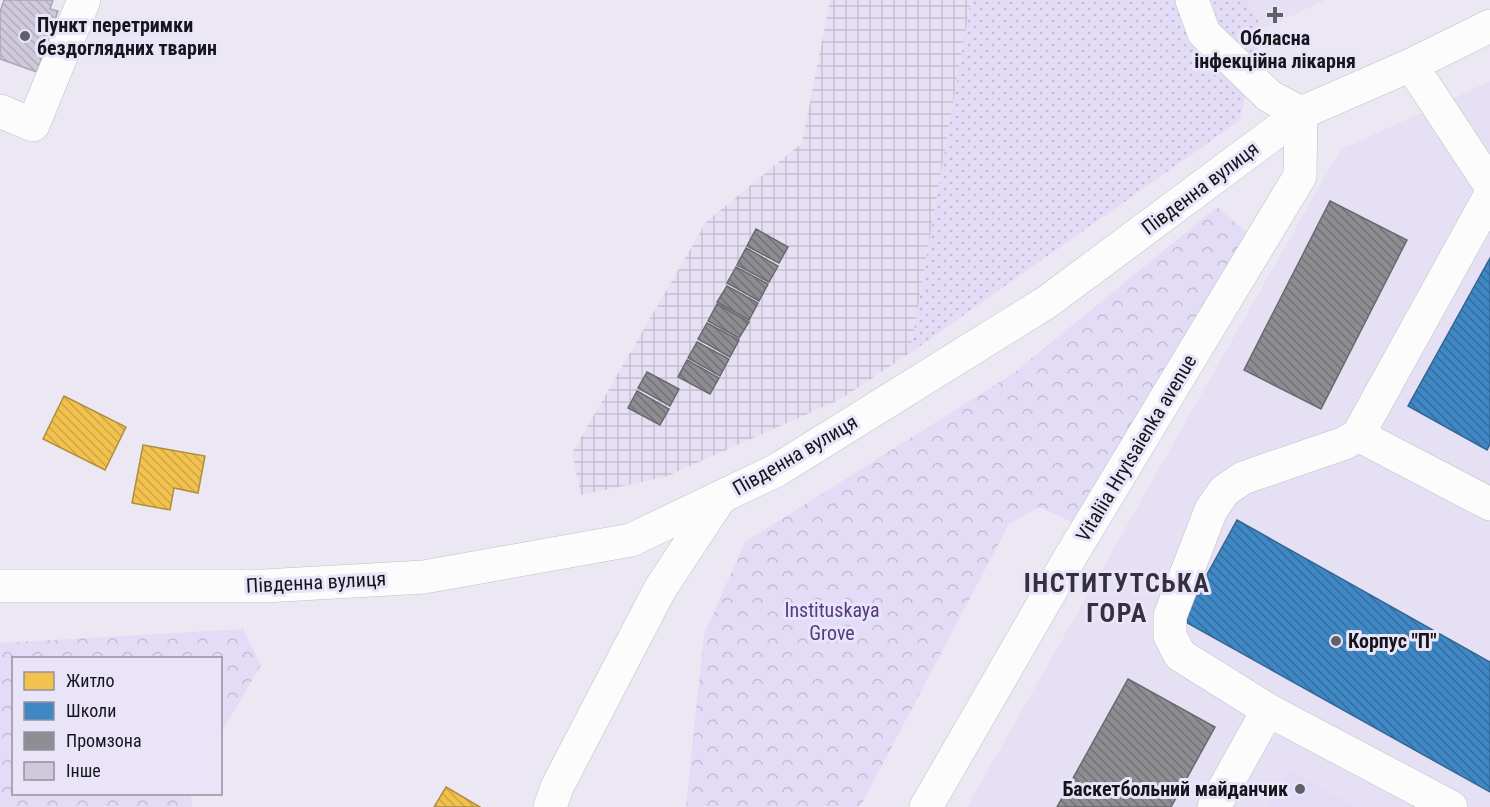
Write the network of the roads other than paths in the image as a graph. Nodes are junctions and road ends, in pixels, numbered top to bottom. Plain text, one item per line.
1 (84, 0) edge
2 (1192, 0) edge
3 (1490, 26) edge
4 (1411, 64) junction
5 (0, 111) edge
6 (1301, 113) junction
7 (1490, 185) edge
8 (1490, 196) edge
9 (1358, 435) junction
10 (720, 498) junction
11 (1490, 504) edge
12 (0, 586) edge
13 (1268, 710) junction
14 (550, 807) edge
15 (926, 807) edge
16 (1214, 807) edge
17 (1451, 807) edge

1 - 5 street
2 - 6 street
3 - 4 street, Південна вулиця
4 - 6 street, Південна вулиця
4 - 7 street
6 - 10 street, Південна вулиця
6 - 15 street, Vitaliia Hrytsaienka avenue
8 - 9 street
9 - 11 street
9 - 13 street
10 - 12 street, Південна вулиця
10 - 14 street
13 - 16 street
13 - 17 street

